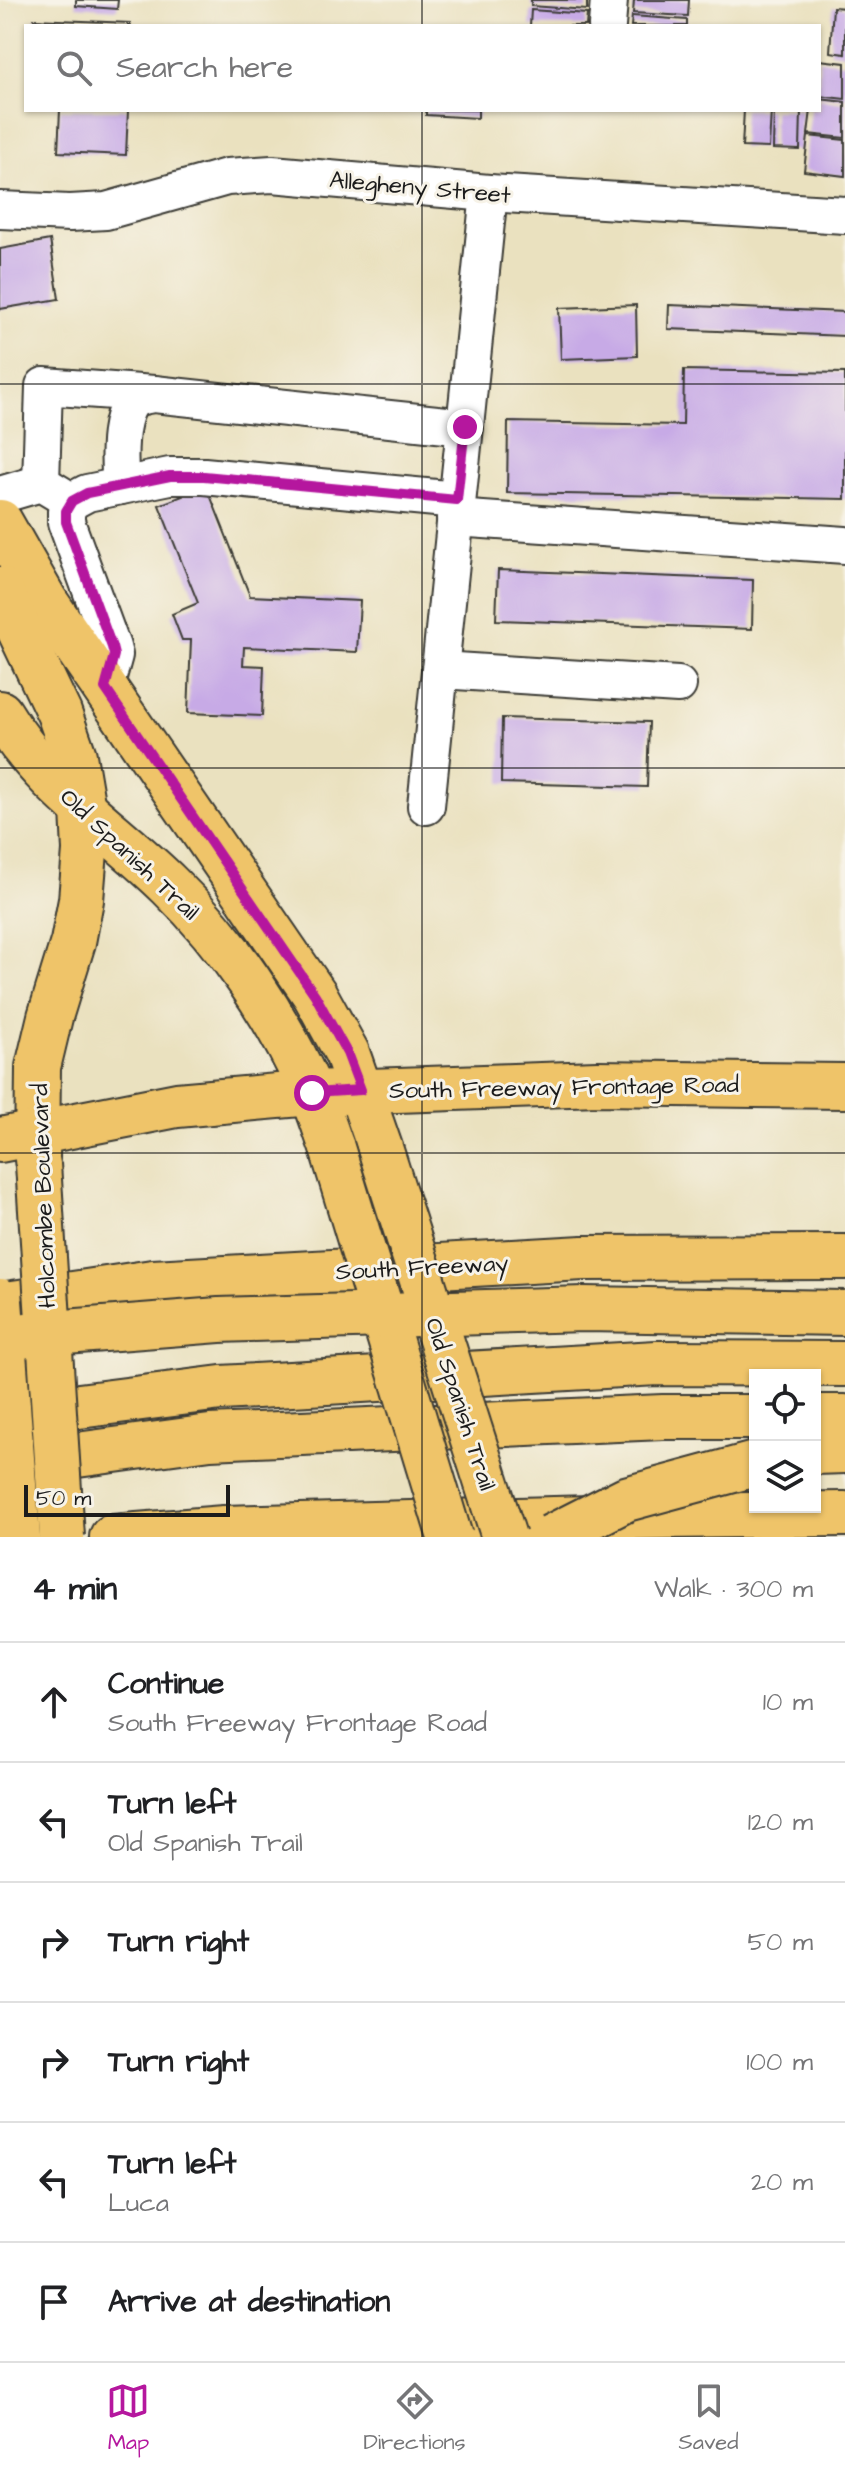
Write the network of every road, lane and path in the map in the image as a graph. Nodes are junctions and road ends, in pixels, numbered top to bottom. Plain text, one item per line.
1 (609, 0) edge
2 (607, 24) edge
3 (489, 193) junction
4 (0, 210) edge
5 (845, 215) edge
6 (154, 394) junction
7 (465, 427) junction
8 (41, 483) junction
9 (121, 486) junction
10 (0, 495) edge
11 (72, 501) junction
12 (456, 509) junction
13 (0, 522) edge
14 (845, 545) edge
15 (0, 589) edge
16 (440, 670) junction
17 (678, 685) dead end
18 (105, 688) junction
19 (0, 713) edge
20 (426, 806) dead end
21 (83, 809) junction
22 (845, 1086) edge
23 (361, 1090) junction
24 (312, 1093) junction
25 (25, 1146) edge
26 (845, 1257) edge
27 (0, 1303) edge
28 (845, 1313) edge
29 (0, 1340) edge
30 (845, 1364) edge
31 (0, 1416) edge
32 (749, 1417) edge
33 (821, 1417) edge
34 (845, 1417) edge
35 (845, 1451) edge
36 (821, 1452) edge
37 (0, 1465) edge
38 (749, 1466) edge
39 (845, 1514) edge
40 (18, 1537) edge
41 (62, 1537) edge
42 (112, 1537) edge
43 (450, 1537) edge
44 (504, 1537) edge
45 (551, 1537) edge

1 - 2 street
3 - 4 street, Allegheny Street
3 - 5 street, Allegheny Street
3 - 7 street
6 - 7 street
6 - 8 street
6 - 9 street
7 - 12 street
8 - 10 street
8 - 11 street
9 - 11 street
9 - 12 street
11 - 18 street
12 - 14 street
12 - 16 street
13 - 18 main road, Old Spanish Trail
15 - 21 main road, Holcombe Boulevard
16 - 17 street
16 - 20 street
18 - 23 main road, Old Spanish Trail
19 - 21 main road, Old Spanish Trail
21 - 24 main road, Old Spanish Trail
21 - 25 main road, Holcombe Boulevard
22 - 23 main road, South Freeway Frontage Road
23 - 24 main road, South Freeway Frontage Road
23 - 44 main road, Old Spanish Trail, bridge
24 - 25 main road, South Freeway Frontage Road
24 - 43 main road, Old Spanish Trail, bridge
25 - 41 main road, Holcombe Boulevard, bridge
26 - 27 main road, South Freeway
27 - 40 main road, Holcombe Boulevard, bridge
28 - 29 main road, bridge
30 - 31 main road
32 - 37 main road
33 - 34 main road
35 - 36 main road
38 - 45 main road, bridge
39 - 42 main road

